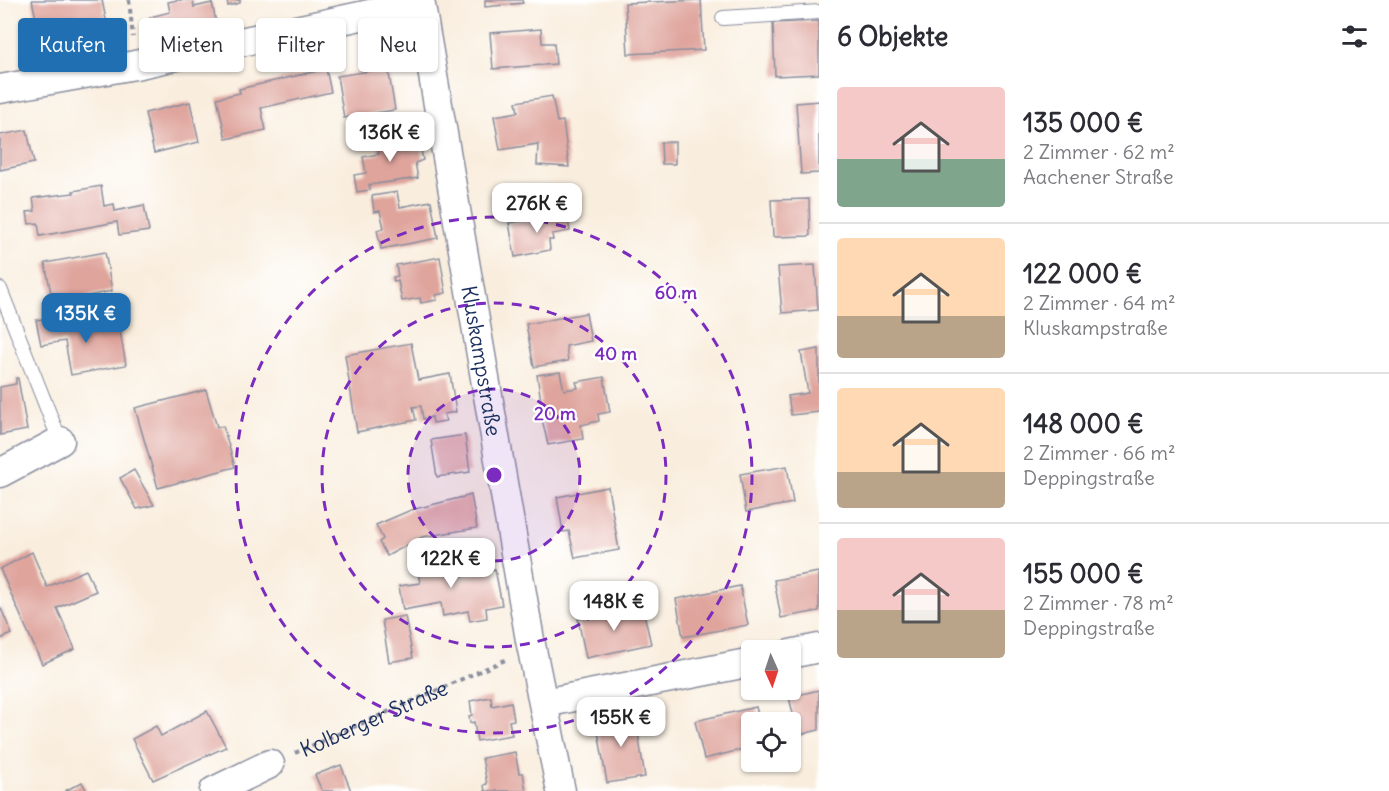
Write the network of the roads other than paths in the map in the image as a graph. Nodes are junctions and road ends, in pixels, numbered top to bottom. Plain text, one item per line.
1 (420, 2) edge
2 (819, 12) edge
3 (723, 18) dead end
4 (0, 88) edge
5 (0, 290) edge
6 (60, 441) joint
7 (0, 474) edge
8 (819, 648) edge
9 (801, 652) edge
10 (741, 664) edge
11 (544, 703) junction
12 (270, 764) road end
13 (214, 791) edge
14 (561, 791) edge

1 - 4 street
1 - 11 street, Kluskampstraße
2 - 3 lane
5 - 6 lane
6 - 7 street
8 - 9 street
10 - 11 street
11 - 14 street, Kluskampstraße
12 - 13 street

